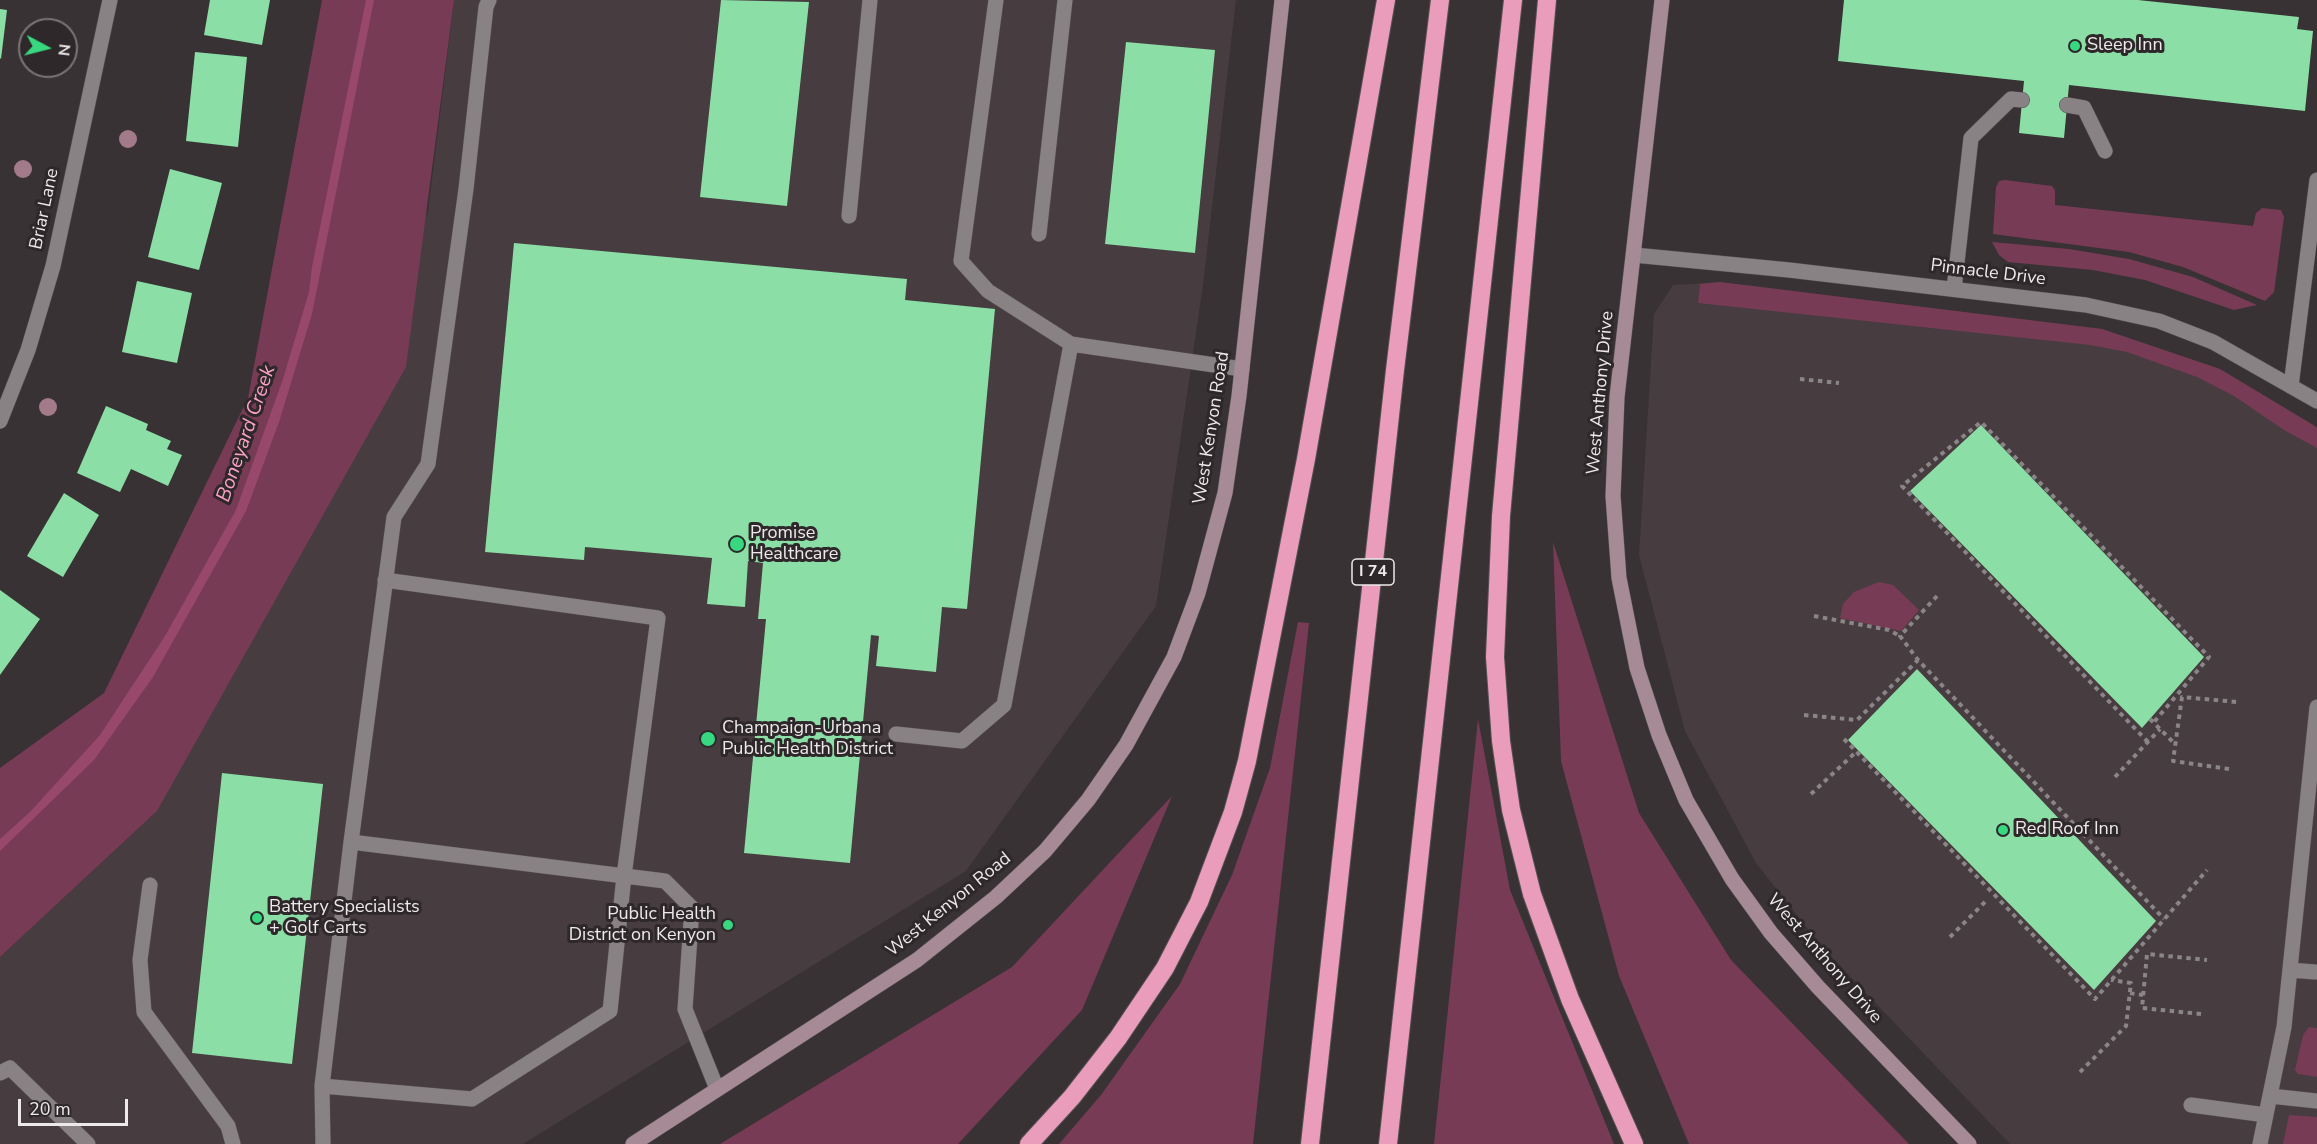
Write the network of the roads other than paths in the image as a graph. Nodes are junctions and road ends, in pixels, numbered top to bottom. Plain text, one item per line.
1 (110, 0) edge
2 (489, 0) edge
3 (870, 0) edge
4 (996, 0) edge
5 (1065, 0) edge
6 (1278, 0) edge
7 (1386, 0) edge
8 (1440, 0) edge
9 (1513, 0) edge
10 (1548, 0) edge
11 (1662, 0) edge
12 (2022, 100) dead end
13 (2067, 105) dead end
14 (2105, 151) dead end
15 (2317, 180) edge
16 (849, 216) dead end
17 (1039, 234) dead end
18 (1634, 255) junction
19 (1954, 289) junction
20 (1071, 344) junction
21 (1242, 369) junction
22 (2291, 386) junction
23 (2317, 401) edge
24 (0, 421) edge
25 (385, 580) junction
26 (2317, 707) edge
27 (896, 734) dead end
28 (351, 842) junction
29 (624, 876) junction
30 (150, 885) dead end
31 (2290, 970) junction
32 (2315, 972) dead end
33 (0, 1073) edge
34 (322, 1086) junction
35 (717, 1089) junction
36 (2270, 1096) junction
37 (2317, 1101) edge
38 (2191, 1105) dead end
39 (2266, 1115) junction
40 (88, 1144) edge
41 (233, 1144) edge
42 (323, 1144) edge
43 (633, 1144) edge
44 (1029, 1144) edge
45 (1310, 1144) edge
46 (1388, 1144) edge
47 (1634, 1144) edge
48 (1969, 1144) edge
49 (2260, 1144) edge

1 - 24 street, Briar Lane
2 - 25 street
3 - 16 street
4 - 20 street
5 - 17 street
6 - 21 street, West Kenyon Road
7 - 44 highway
8 - 45 highway, I 74
9 - 46 highway
10 - 47 highway
11 - 18 street, West Anthony Drive
12 - 19 street
13 - 14 street
15 - 22 street
18 - 19 street, Pinnacle Drive
18 - 48 street, West Anthony Drive
19 - 22 street, Pinnacle Drive
20 - 21 street
20 - 27 street
21 - 35 street, West Kenyon Road
22 - 23 street, Pinnacle Drive
25 - 28 street
25 - 29 street
26 - 31 street
28 - 29 street
28 - 34 street
29 - 34 street
29 - 35 street
30 - 41 street
31 - 32 street
31 - 36 street
33 - 40 street
34 - 42 street
35 - 43 street, West Kenyon Road
36 - 37 street
36 - 39 street
38 - 39 street
39 - 49 street

